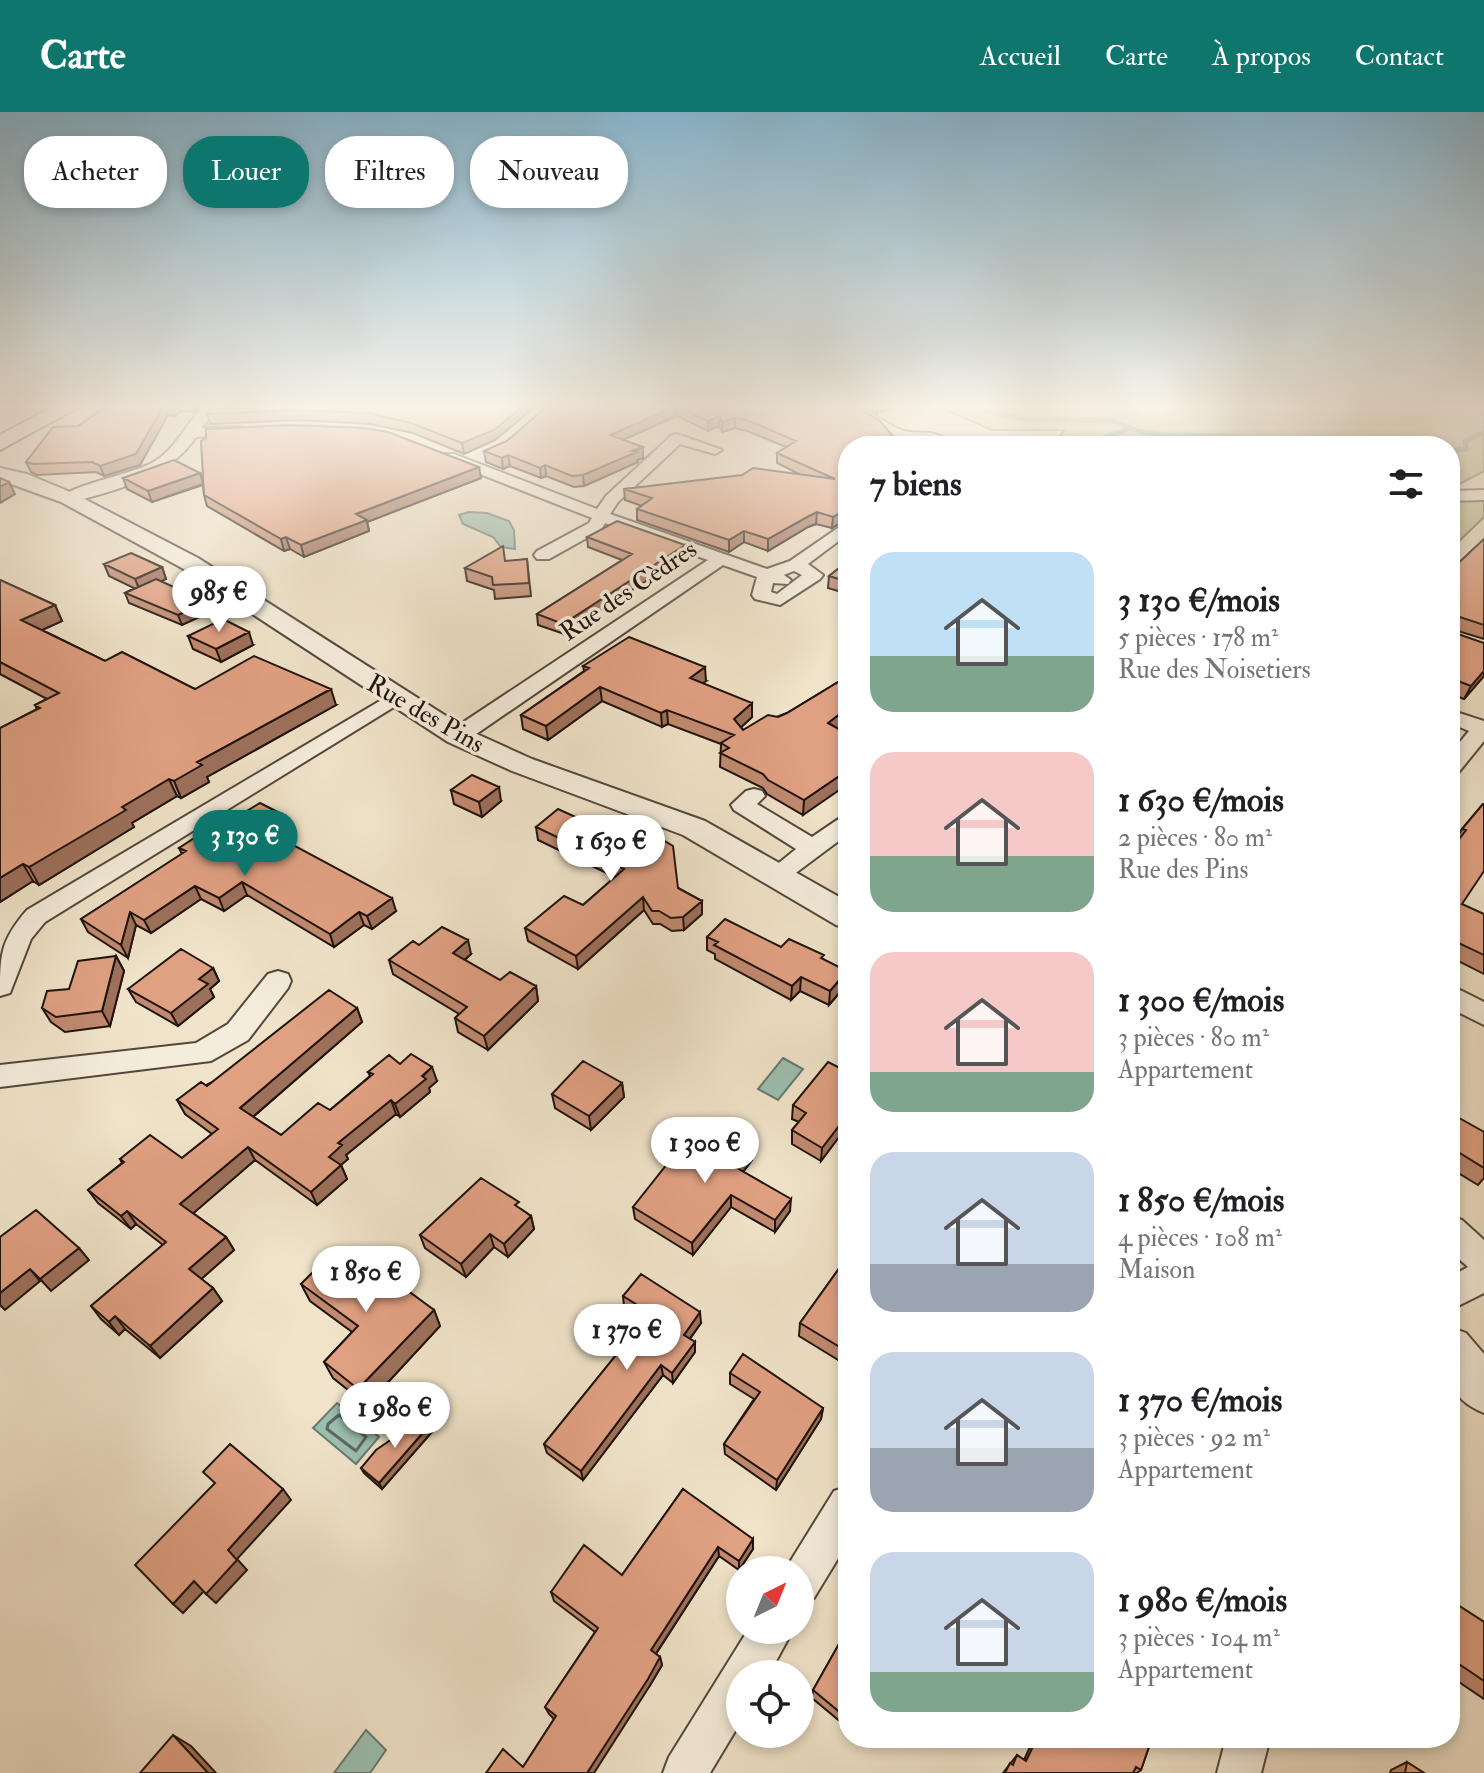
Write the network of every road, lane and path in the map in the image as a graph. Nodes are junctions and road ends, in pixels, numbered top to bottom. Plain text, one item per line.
1 (28, 482) edge
2 (113, 482) edge
3 (512, 482) edge
4 (631, 482) edge
5 (1484, 495) edge
6 (1460, 496) edge
7 (68, 498) junction
8 (601, 516) junction
9 (838, 534) edge
10 (543, 555) dead end
11 (721, 559) junction
12 (796, 565) junction
13 (766, 575) junction
14 (395, 698) junction
15 (1460, 720) edge
16 (1483, 729) edge
17 (458, 736) junction
18 (1460, 756) edge
19 (754, 796) dead end
20 (838, 830) edge
21 (812, 848) junction
22 (776, 875) junction
23 (838, 911) edge
24 (278, 981) dead end
25 (0, 986) edge
26 (1460, 1001) edge
27 (1484, 1015) edge
28 (0, 1076) edge
29 (1460, 1239) edge
30 (1484, 1261) edge
31 (1484, 1276) edge
32 (1460, 1289) edge
33 (1460, 1361) edge
34 (1484, 1390) edge
35 (838, 1521) edge
36 (814, 1561) edge
37 (726, 1706) edge
38 (1245, 1748) edge
39 (685, 1773) edge
40 (1239, 1773) edge

1 - 7 street, Rue des Pins
2 - 7 street
3 - 8 street, Rue des Cèdres
4 - 8 street
5 - 6 street
7 - 14 street, Rue des Pins
8 - 10 street
8 - 11 street, Rue des Cèdres
9 - 12 street
11 - 13 street
11 - 17 street, Rue des Cèdres
12 - 13 street
12 - 13 street
14 - 17 street, Rue des Pins
14 - 25 street
15 - 16 street
16 - 18 street
17 - 22 street, Rue des Pins
19 - 21 street
20 - 21 street
21 - 22 street
22 - 23 street, Rue des Pins
24 - 28 street
26 - 27 street
29 - 30 street
31 - 32 street
33 - 34 street
35 - 36 street
37 - 39 street
38 - 40 street

